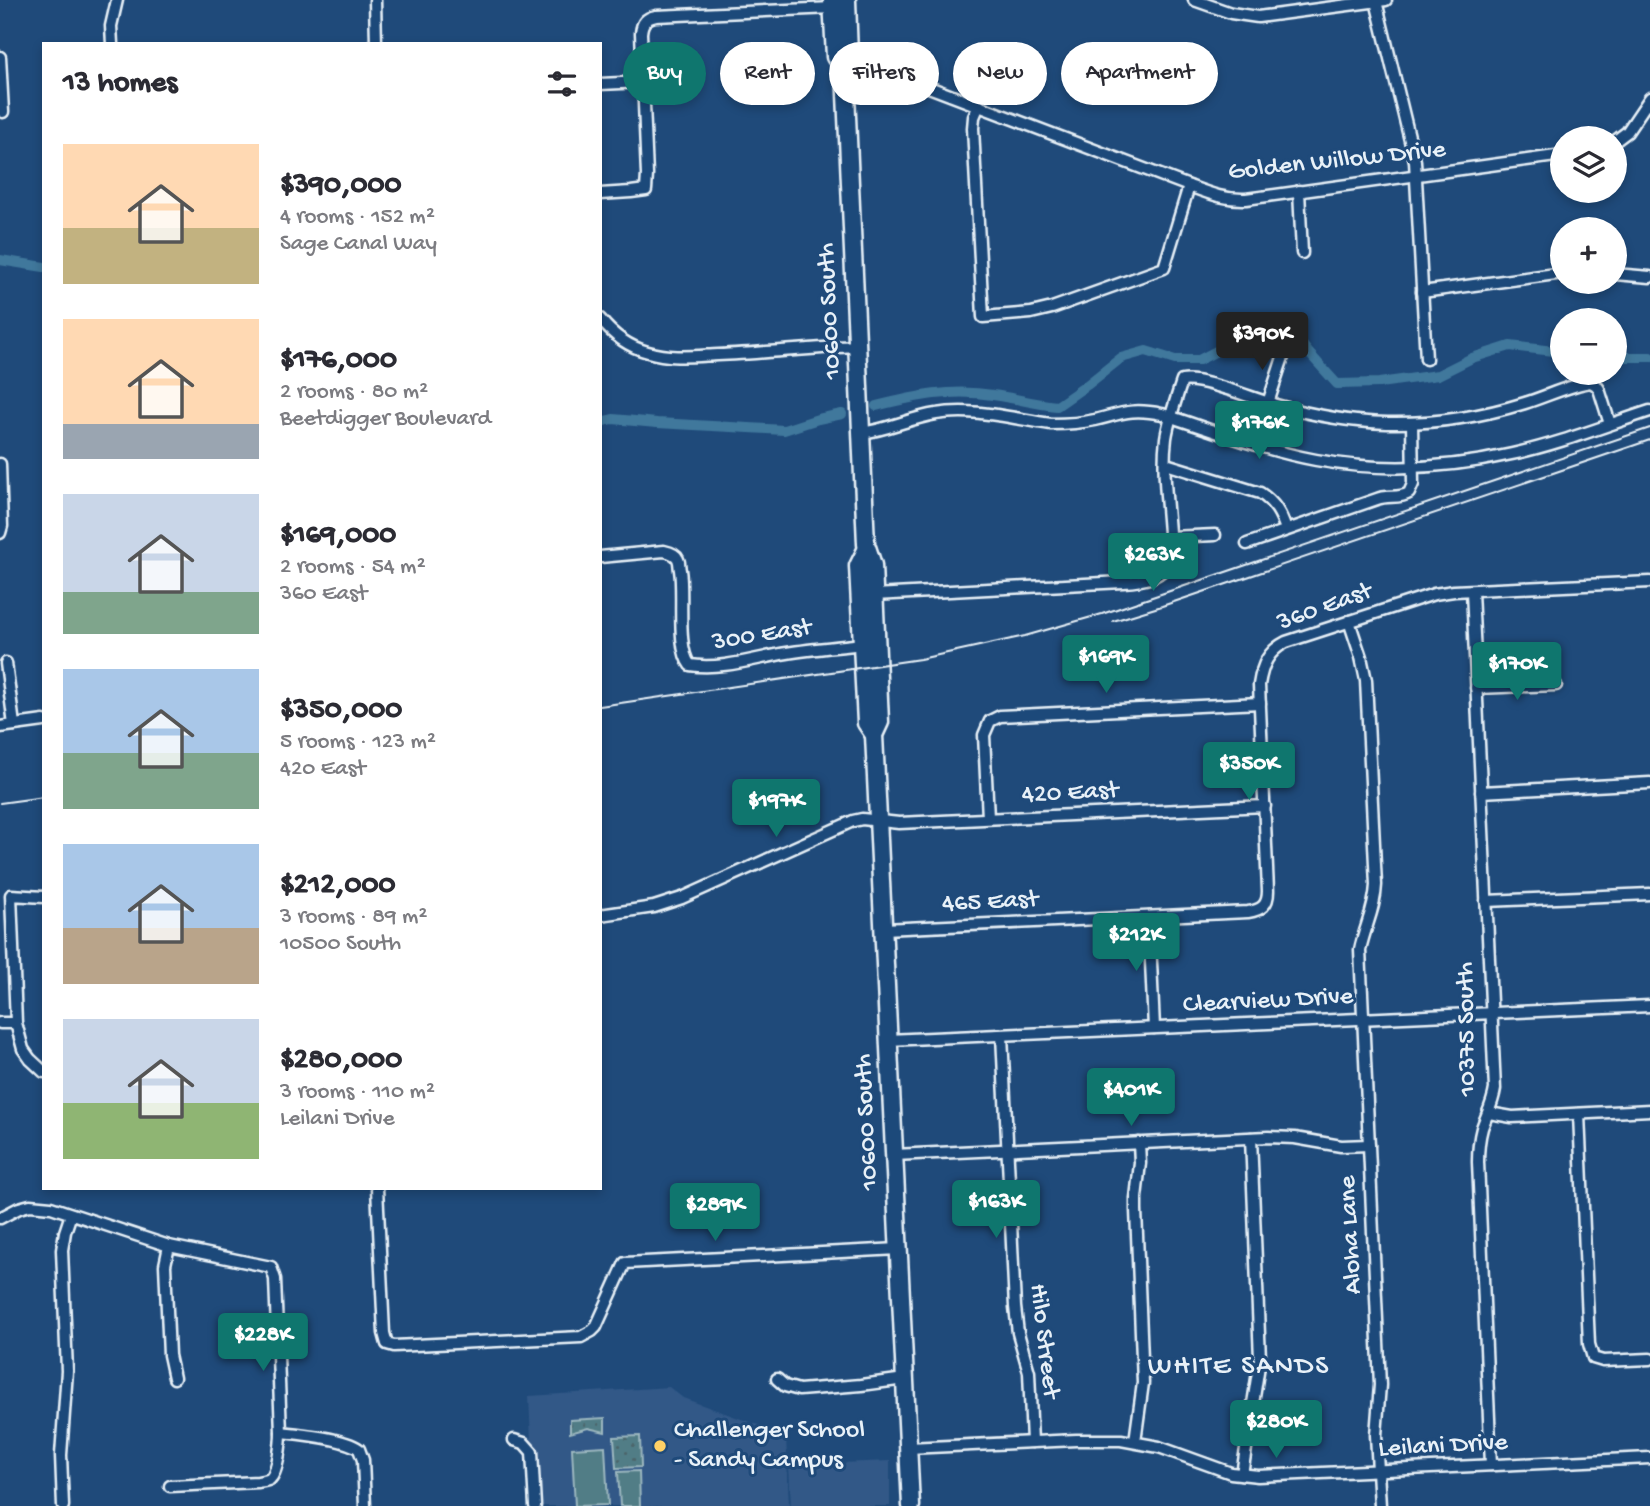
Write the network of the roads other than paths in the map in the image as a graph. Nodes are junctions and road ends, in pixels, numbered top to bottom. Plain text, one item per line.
1 (117, 0) edge
2 (375, 0) edge
3 (1194, 0) edge
4 (1381, 1) edge
5 (837, 3) edge
6 (112, 42) edge
7 (376, 42) edge
8 (642, 42) edge
9 (846, 42) edge
10 (0, 57) edge
11 (623, 83) edge
12 (602, 84) edge
13 (1650, 98) edge
14 (644, 105) edge
15 (846, 105) edge
16 (979, 105) joint
17 (3, 112) dead end
18 (1627, 131) edge
19 (1550, 158) edge
20 (1416, 176) junction
21 (1189, 186) junction
22 (1298, 191) junction
23 (602, 194) edge
24 (1302, 253) dead end
25 (1550, 275) edge
26 (1627, 275) edge
27 (1650, 277) edge
28 (1422, 292) junction
29 (602, 321) edge
30 (857, 346) junction
31 (1285, 351) dead end
32 (1426, 359) dead end
33 (1268, 403) junction
34 (1650, 411) edge
35 (1171, 417) junction
36 (1412, 423) junction
37 (1610, 424) junction
38 (861, 433) junction
39 (0, 464) edge
40 (1166, 464) junction
41 (1413, 468) junction
42 (1286, 530) junction
43 (0, 533) edge
44 (1215, 534) dead end
45 (1170, 537) junction
46 (1247, 544) dead end
47 (867, 548) junction
48 (602, 557) edge
49 (1650, 582) edge
50 (1472, 590) junction
51 (874, 595) junction
52 (1349, 621) junction
53 (862, 644) junction
54 (6, 663) dead end
55 (1556, 685) dead end
56 (1476, 688) junction
57 (1260, 704) junction
58 (42, 721) edge
59 (14, 725) junction
60 (0, 727) edge
61 (874, 735) junction
62 (1650, 783) edge
63 (1481, 792) junction
64 (1265, 806) junction
65 (988, 818) junction
66 (878, 821) junction
67 (1650, 894) edge
68 (42, 897) edge
69 (1486, 901) junction
70 (1265, 907) joint
71 (602, 915) edge
72 (1149, 917) junction
73 (884, 929) junction
74 (1650, 1006) edge
75 (1491, 1013) junction
76 (1363, 1018) junction
77 (0, 1023) edge
78 (16, 1023) junction
79 (1154, 1028) junction
80 (1002, 1035) junction
81 (888, 1040) junction
82 (42, 1070) edge
83 (1650, 1110) edge
84 (1489, 1113) junction
85 (1579, 1114) junction
86 (1251, 1138) junction
87 (1139, 1143) junction
88 (1369, 1145) junction
89 (1008, 1150) junction
90 (894, 1155) junction
91 (376, 1190) edge
92 (71, 1214) junction
93 (0, 1218) edge
94 (169, 1246) junction
95 (898, 1249) junction
96 (1650, 1359) edge
97 (174, 1378) dead end
98 (777, 1379) dead end
99 (905, 1379) junction
100 (281, 1432) junction
101 (514, 1440) dead end
102 (1135, 1441) junction
103 (1032, 1442) junction
104 (908, 1448) junction
105 (1650, 1458) edge
106 (1491, 1465) junction
107 (1377, 1471) junction
108 (1242, 1474) junction
109 (170, 1486) dead end
110 (63, 1506) edge
111 (365, 1506) edge
112 (535, 1506) edge
113 (911, 1506) edge
114 (1380, 1506) edge

1 - 6 street
2 - 7 street
3 - 4 street
4 - 20 street
5 - 8 street
5 - 9 main road, 10600 South
10 - 17 street
11 - 12 street
13 - 18 street
14 - 23 street
15 - 30 main road, 10600 South
16 - 21 street, Golden Willow Drive
16 - 21 street
19 - 20 street, Golden Willow Drive
20 - 22 street, Golden Willow Drive
20 - 28 street
21 - 22 street, Golden Willow Drive
22 - 24 street
25 - 28 street
26 - 27 street
28 - 32 street
29 - 30 street
30 - 38 main road, 10600 South
31 - 33 street
33 - 35 street
33 - 36 street
34 - 37 street
35 - 38 street
35 - 40 street
35 - 41 street
36 - 37 street
36 - 41 street
37 - 41 street
38 - 47 main road, 10600 South
39 - 43 street
40 - 42 street
40 - 45 street
41 - 42 street
42 - 46 street
44 - 45 street
45 - 51 street
47 - 51 main road, 10600 South
47 - 53 main road, 10600 South
48 - 53 street, 300 East
49 - 50 street, 360 East
50 - 52 street, 360 East
50 - 56 street, 10375 South
51 - 61 main road, 10600 South
52 - 57 street, 360 East
52 - 76 street, Aloha Lane
53 - 61 main road, 10600 South
54 - 59 street
55 - 56 street
56 - 63 street, 10375 South
57 - 64 street, 360 East
57 - 65 street
58 - 59 street
59 - 60 street
61 - 66 main road, 10600 South
62 - 63 street
63 - 69 street, 10375 South
64 - 65 street, 420 East
64 - 70 street, 360 East
65 - 66 street, 420 East
66 - 71 street, 420 East
66 - 73 main road, 10600 South
67 - 69 street
68 - 78 street
69 - 75 street, 10375 South
70 - 72 street, 465 East
72 - 73 street, 465 East
72 - 79 street
73 - 81 main road, 10600 South
74 - 75 street, Clearview Drive
75 - 76 street, Clearview Drive
75 - 84 street, 10375 South
76 - 79 street, Clearview Drive
76 - 88 street, Aloha Lane
77 - 78 street
78 - 82 street
79 - 80 street, Clearview Drive
80 - 81 street, Clearview Drive
80 - 89 street, Hilo Street
81 - 90 main road, 10600 South
83 - 85 street
84 - 85 street
84 - 106 street, 10375 South
85 - 96 street
86 - 87 street
86 - 88 street
86 - 108 street
87 - 89 street
87 - 102 street
88 - 107 street, Aloha Lane
89 - 90 street
89 - 103 street, Hilo Street
90 - 95 main road, 10600 South
91 - 95 street
92 - 93 street
92 - 94 street
92 - 110 street
94 - 97 street
94 - 100 street
95 - 99 main road, 10600 South
98 - 99 street
99 - 104 main road, 10600 South
100 - 109 street
100 - 111 street
101 - 112 street
102 - 103 street, Leilani Drive
102 - 108 street, Leilani Drive
103 - 104 street, Leilani Drive
104 - 113 main road, 10600 South
105 - 106 street, Leilani Drive
106 - 107 street, Leilani Drive
107 - 108 street, Leilani Drive
107 - 114 street, Aloha Lane

